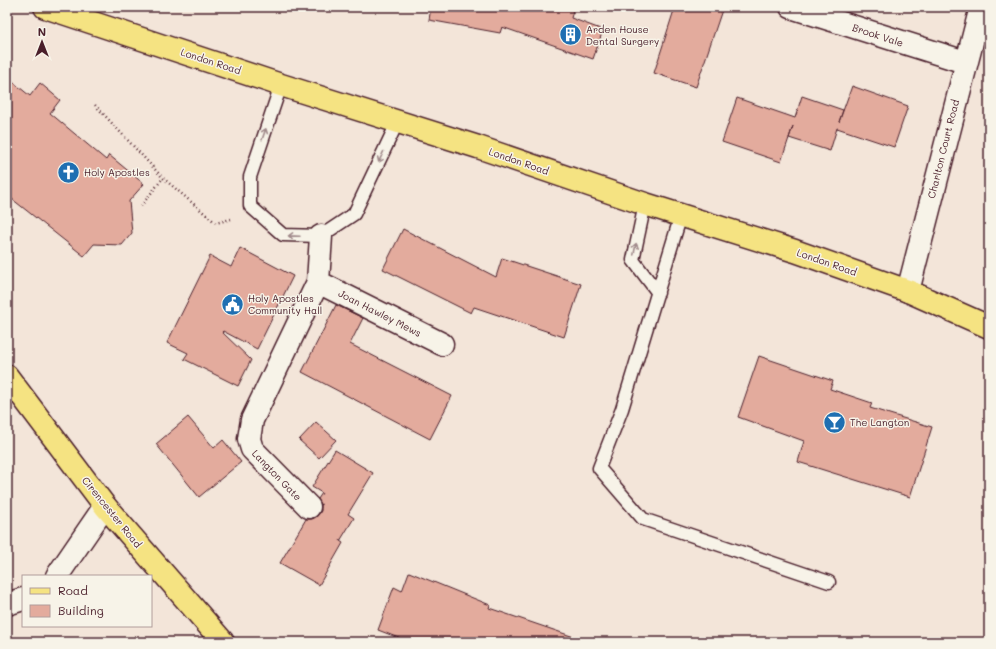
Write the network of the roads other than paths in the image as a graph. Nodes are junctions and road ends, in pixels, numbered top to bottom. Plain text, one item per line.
1 (45, 7) edge
2 (791, 7) edge
3 (981, 7) edge
4 (965, 62) junction
5 (281, 85) junction
6 (398, 121) junction
7 (645, 204) junction
8 (681, 215) junction
9 (321, 236) junction
10 (318, 282) junction
11 (908, 290) junction
12 (658, 293) junction
13 (989, 327) edge
14 (442, 344) dead end
15 (7, 376) edge
16 (105, 506) junction
17 (309, 507) dead end
18 (58, 575) edge
19 (829, 582) dead end
20 (22, 599) edge
21 (7, 604) edge
22 (223, 642) edge

1 - 5 main road, London Road
2 - 4 street, Brook Vale
3 - 4 street, Charlton Court Road
4 - 11 street, Charlton Court Road
5 - 6 main road, London Road
9 -> 5 lane
6 - 7 main road, London Road
6 -> 9 lane
7 - 8 main road, London Road
12 -> 7 lane
8 - 11 main road, London Road
8 - 12 lane
9 - 10 street
10 - 14 street, Joan Hawley Mews
10 - 17 street, Langton Gate
11 - 13 main road, London Road
12 - 19 lane
15 - 16 main road, Cirencester Road
16 - 18 street
16 - 22 main road, Cirencester Road
20 - 21 street

